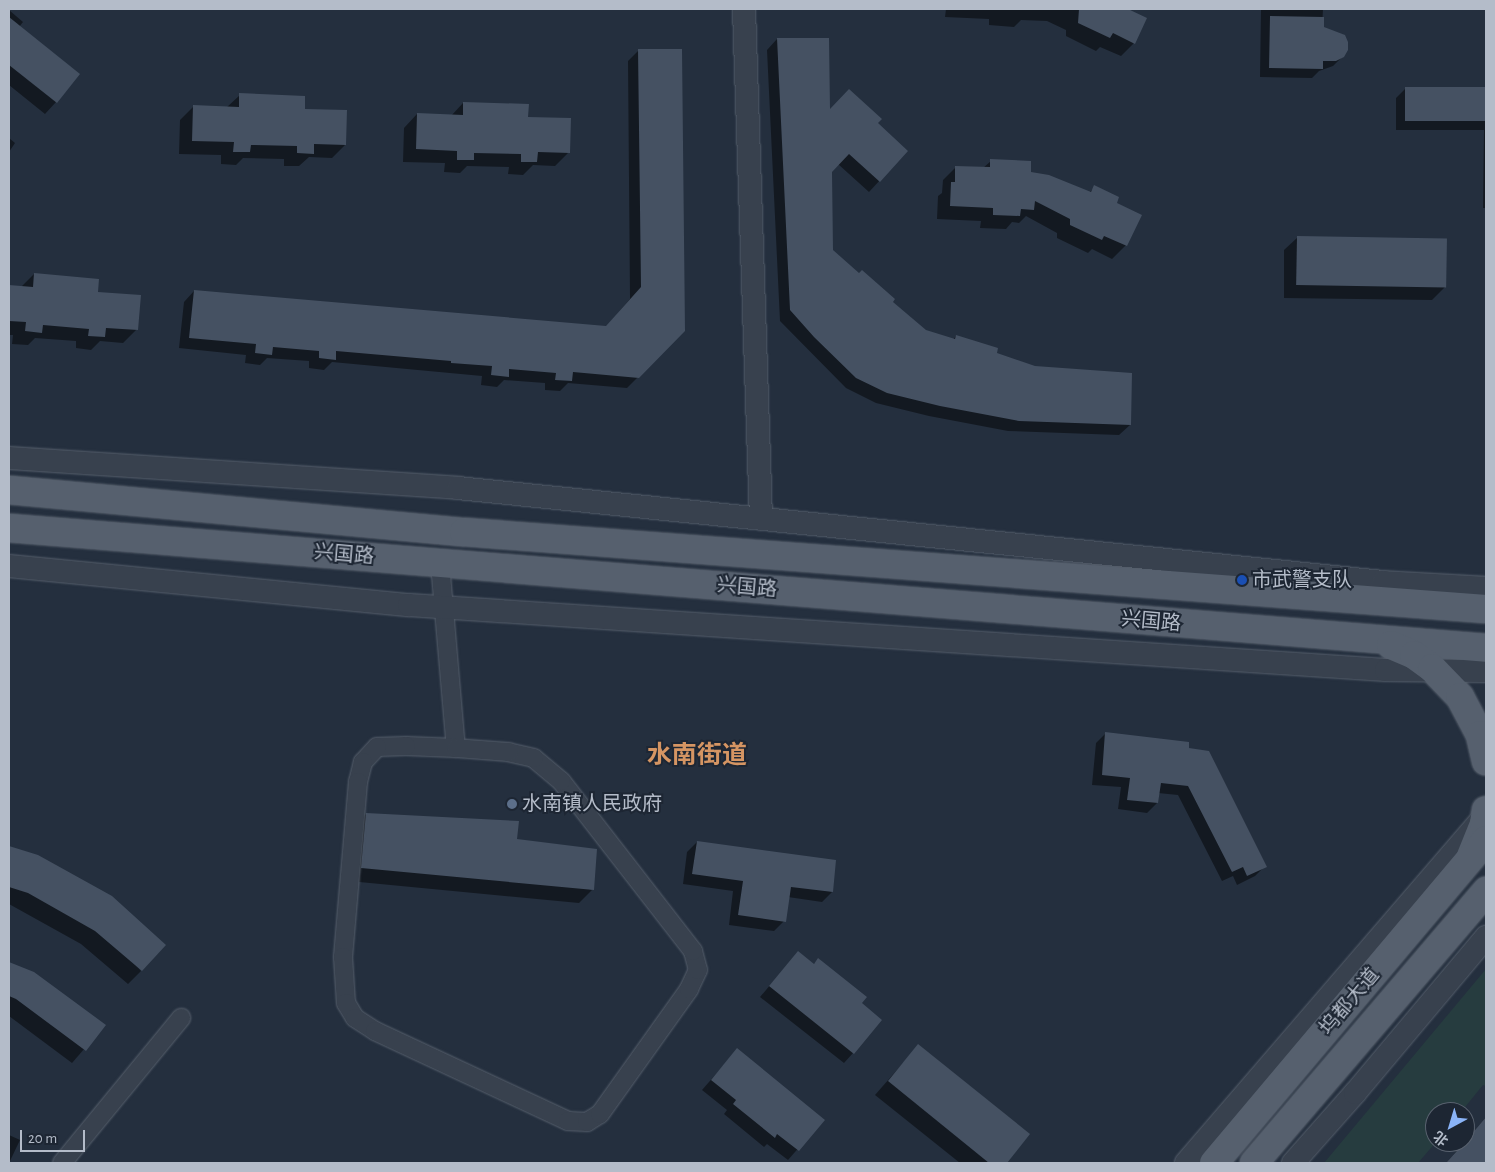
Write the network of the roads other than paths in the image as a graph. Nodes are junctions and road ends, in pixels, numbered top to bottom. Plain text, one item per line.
1 (744, 9) edge
2 (9, 458) edge
3 (9, 490) edge
4 (761, 519) junction
5 (9, 528) edge
6 (440, 563) junction
7 (9, 566) edge
8 (1486, 588) edge
9 (1486, 599) edge
10 (1453, 606) junction
11 (444, 608) junction
12 (1486, 609) edge
13 (1375, 640) junction
14 (1486, 648) edge
15 (1433, 670) junction
16 (1486, 671) edge
17 (456, 748) junction
18 (1486, 761) edge
19 (1486, 820) edge
20 (1486, 891) edge
21 (1486, 937) edge
22 (182, 1018) dead end
23 (62, 1163) edge
24 (1186, 1163) edge
25 (1214, 1163) edge
26 (1254, 1163) edge
27 (1293, 1163) edge

1 - 4 street
2 - 4 street
3 - 10 main road, 兴国路
4 - 8 street
5 - 6 main road, 兴国路
6 - 11 street
6 - 13 main road, 兴国路
7 - 11 street
9 - 10 main road
10 - 12 main road, 兴国路
11 - 15 street
11 - 17 street
13 - 14 main road, 兴国路
13 - 15 main road
15 - 16 street
15 - 18 main road
17 - 17 street
19 - 24 street
19 - 25 main road, 坞都大道
20 - 26 main road, 坞都大道
21 - 27 street
22 - 23 street

